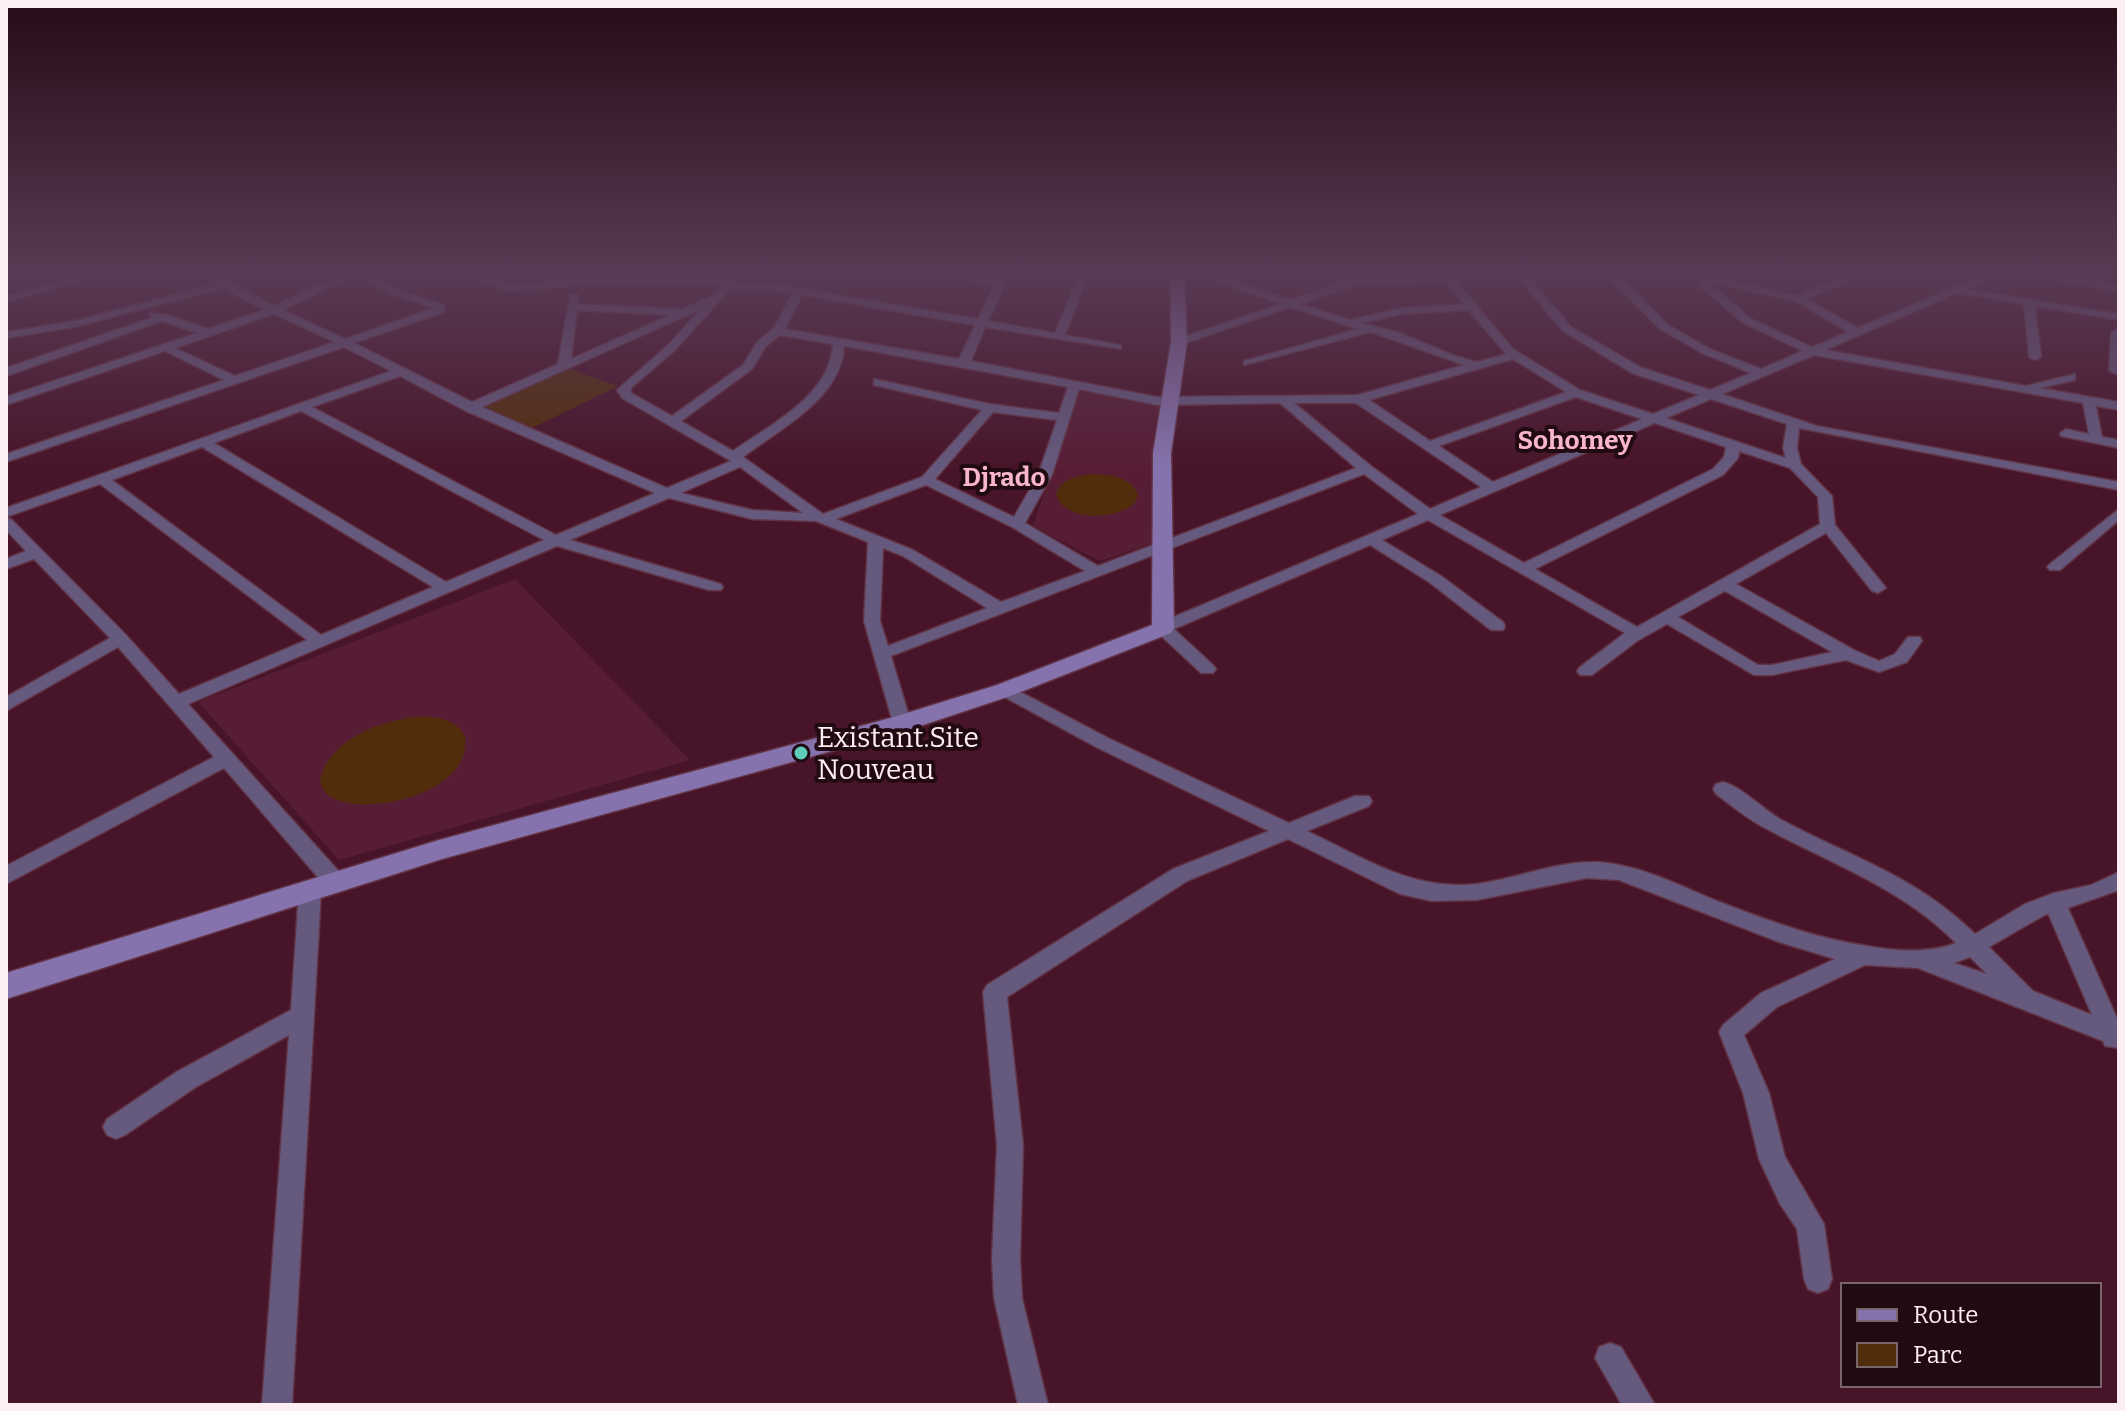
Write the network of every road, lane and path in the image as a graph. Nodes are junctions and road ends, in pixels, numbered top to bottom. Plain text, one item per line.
1 (104, 338) edge
2 (193, 338) edge
3 (332, 338) edge
4 (363, 338) edge
5 (568, 338) edge
6 (627, 338) edge
7 (680, 338) edge
8 (769, 338) edge
9 (808, 338) edge
10 (974, 338) edge
11 (1069, 338) edge
12 (1179, 338) edge
13 (1191, 338) edge
14 (1338, 338) edge
15 (1402, 338) edge
16 (1498, 338) edge
17 (1580, 338) edge
18 (1683, 338) edge
19 (1784, 338) edge
20 (1843, 338) edge
21 (2033, 338) edge
22 (2117, 338) edge
23 (1179, 342) junction
24 (346, 344) junction
25 (840, 345) junction
26 (165, 347) junction
27 (1117, 347) dead end
28 (1812, 351) junction
29 (1514, 355) junction
30 (2035, 357) dead end
31 (965, 360) junction
32 (1248, 363) dead end
33 (1454, 365) junction
34 (564, 366) junction
35 (2115, 370) dead end
36 (6, 372) edge
37 (399, 372) junction
38 (1762, 373) junction
39 (2071, 377) dead end
40 (236, 381) junction
41 (878, 382) dead end
42 (1074, 387) junction
43 (2025, 389) junction
44 (6, 390) edge
45 (1576, 393) junction
46 (1709, 395) junction
47 (21, 396) junction
48 (1359, 399) junction
49 (2089, 400) junction
50 (6, 401) edge
51 (1172, 401) junction
52 (1284, 401) junction
53 (2119, 406) edge
54 (302, 407) junction
55 (470, 408) junction
56 (990, 408) junction
57 (1065, 417) junction
58 (1651, 420) junction
59 (672, 422) junction
60 (1793, 424) junction
61 (2066, 433) dead end
62 (2096, 438) junction
63 (203, 442) junction
64 (2119, 444) edge
65 (1428, 445) junction
66 (1733, 446) junction
67 (6, 458) edge
68 (738, 460) junction
69 (1795, 465) junction
70 (1366, 469) junction
71 (101, 478) junction
72 (927, 480) junction
73 (2119, 486) edge
74 (1492, 488) junction
75 (665, 495) junction
76 (6, 513) edge
77 (2119, 513) edge
78 (1429, 515) junction
79 (820, 518) junction
80 (6, 522) edge
81 (1017, 524) junction
82 (1828, 526) junction
83 (876, 540) junction
84 (1372, 540) junction
85 (556, 541) junction
86 (1161, 548) junction
87 (36, 553) junction
88 (6, 564) edge
89 (2055, 567) dead end
90 (1525, 568) junction
91 (1098, 572) junction
92 (1723, 583) junction
93 (715, 587) dead end
94 (445, 588) junction
95 (1878, 588) dead end
96 (1001, 609) junction
97 (1667, 617) junction
98 (1497, 626) dead end
99 (1163, 628) junction
100 (1638, 634) junction
101 (120, 639) junction
102 (1914, 641) dead end
103 (320, 642) junction
104 (881, 654) junction
105 (1848, 654) junction
106 (1207, 669) dead end
107 (1586, 671) dead end
108 (1005, 690) junction
109 (177, 702) junction
110 (6, 705) edge
111 (902, 723) junction
112 (226, 759) junction
113 (1723, 789) dead end
114 (1362, 801) dead end
115 (1292, 831) junction
116 (6, 876) edge
117 (2119, 880) edge
118 (336, 883) junction
119 (310, 891) junction
120 (2054, 901) junction
121 (1973, 946) junction
122 (1865, 955) junction
123 (1920, 960) junction
124 (6, 986) edge
125 (2025, 998) junction
126 (299, 1017) junction
127 (2117, 1040) edge
128 (116, 1127) dead end
129 (1818, 1279) dead end
130 (1610, 1358) dead end
131 (277, 1405) edge
132 (1033, 1405) edge
133 (1640, 1405) edge

1 - 36 street
2 - 26 street
3 - 24 street
4 - 24 street
5 - 34 street
6 - 34 street
7 - 59 street
8 - 59 street
9 - 25 street
10 - 31 street
11 - 27 street
12 - 23 street
13 - 23 street
14 - 32 street
15 - 33 street
16 - 29 street
17 - 46 street
18 - 38 street
19 - 28 street
20 - 28 street
21 - 30 street
22 - 35 street
23 - 51 street
24 - 37 street
24 - 40 street
25 - 31 street
25 - 68 street
26 - 40 street
26 - 47 street
28 - 38 street
28 - 43 street
29 - 33 street
29 - 45 street
31 - 42 street
33 - 48 street
34 - 55 street
37 - 54 street
37 - 55 street
38 - 46 street
39 - 43 street
40 - 67 street
41 - 56 street
42 - 51 street
42 - 57 street
43 - 49 street
44 - 47 street
45 - 58 street
45 - 65 street
46 - 58 street
46 - 60 street
47 - 50 street
48 - 52 street
48 - 65 street
49 - 53 street
49 - 62 street
51 - 52 street
51 - 86 street
52 - 70 street
54 - 63 street
54 - 85 street
55 - 75 street
56 - 57 street
56 - 72 street
57 - 81 street
58 - 66 street
58 - 74 street
59 - 68 street
60 - 69 street
60 - 73 street
61 - 62 street
62 - 64 street
63 - 71 street
63 - 94 street
65 - 74 street
66 - 69 street
66 - 90 street
68 - 75 street
68 - 79 street
69 - 82 street
70 - 78 street
70 - 86 street
71 - 76 street
71 - 103 street
72 - 79 street
72 - 81 street
74 - 78 street
75 - 79 street
75 - 85 street
77 - 89 street
78 - 84 street
78 - 90 street
79 - 83 street
80 - 87 street
81 - 91 street
82 - 92 street
82 - 95 street
83 - 96 street
83 - 104 street
84 - 98 street
84 - 99 street
85 - 93 street
85 - 94 street
86 - 91 street
86 - 99 street
87 - 88 street
87 - 101 street
90 - 100 street
91 - 96 street
92 - 97 street
92 - 105 street
94 - 103 street
96 - 104 street
97 - 100 street
97 - 105 street
99 - 106 street
99 - 108 street
100 - 107 street
101 - 109 street
101 - 110 street
102 - 105 street
103 - 109 street
104 - 111 street
108 - 111 street
108 - 115 street
109 - 112 street
111 - 118 street
112 - 116 street
112 - 118 street
113 - 121 street
114 - 115 street
115 - 122 street
115 - 132 street
117 - 120 street
118 - 119 street
119 - 124 street
119 - 126 street
120 - 121 street
120 - 127 street
121 - 123 street
121 - 125 street
122 - 123 street
122 - 129 street
123 - 125 street
125 - 127 street
126 - 128 street
126 - 131 street
130 - 133 street

